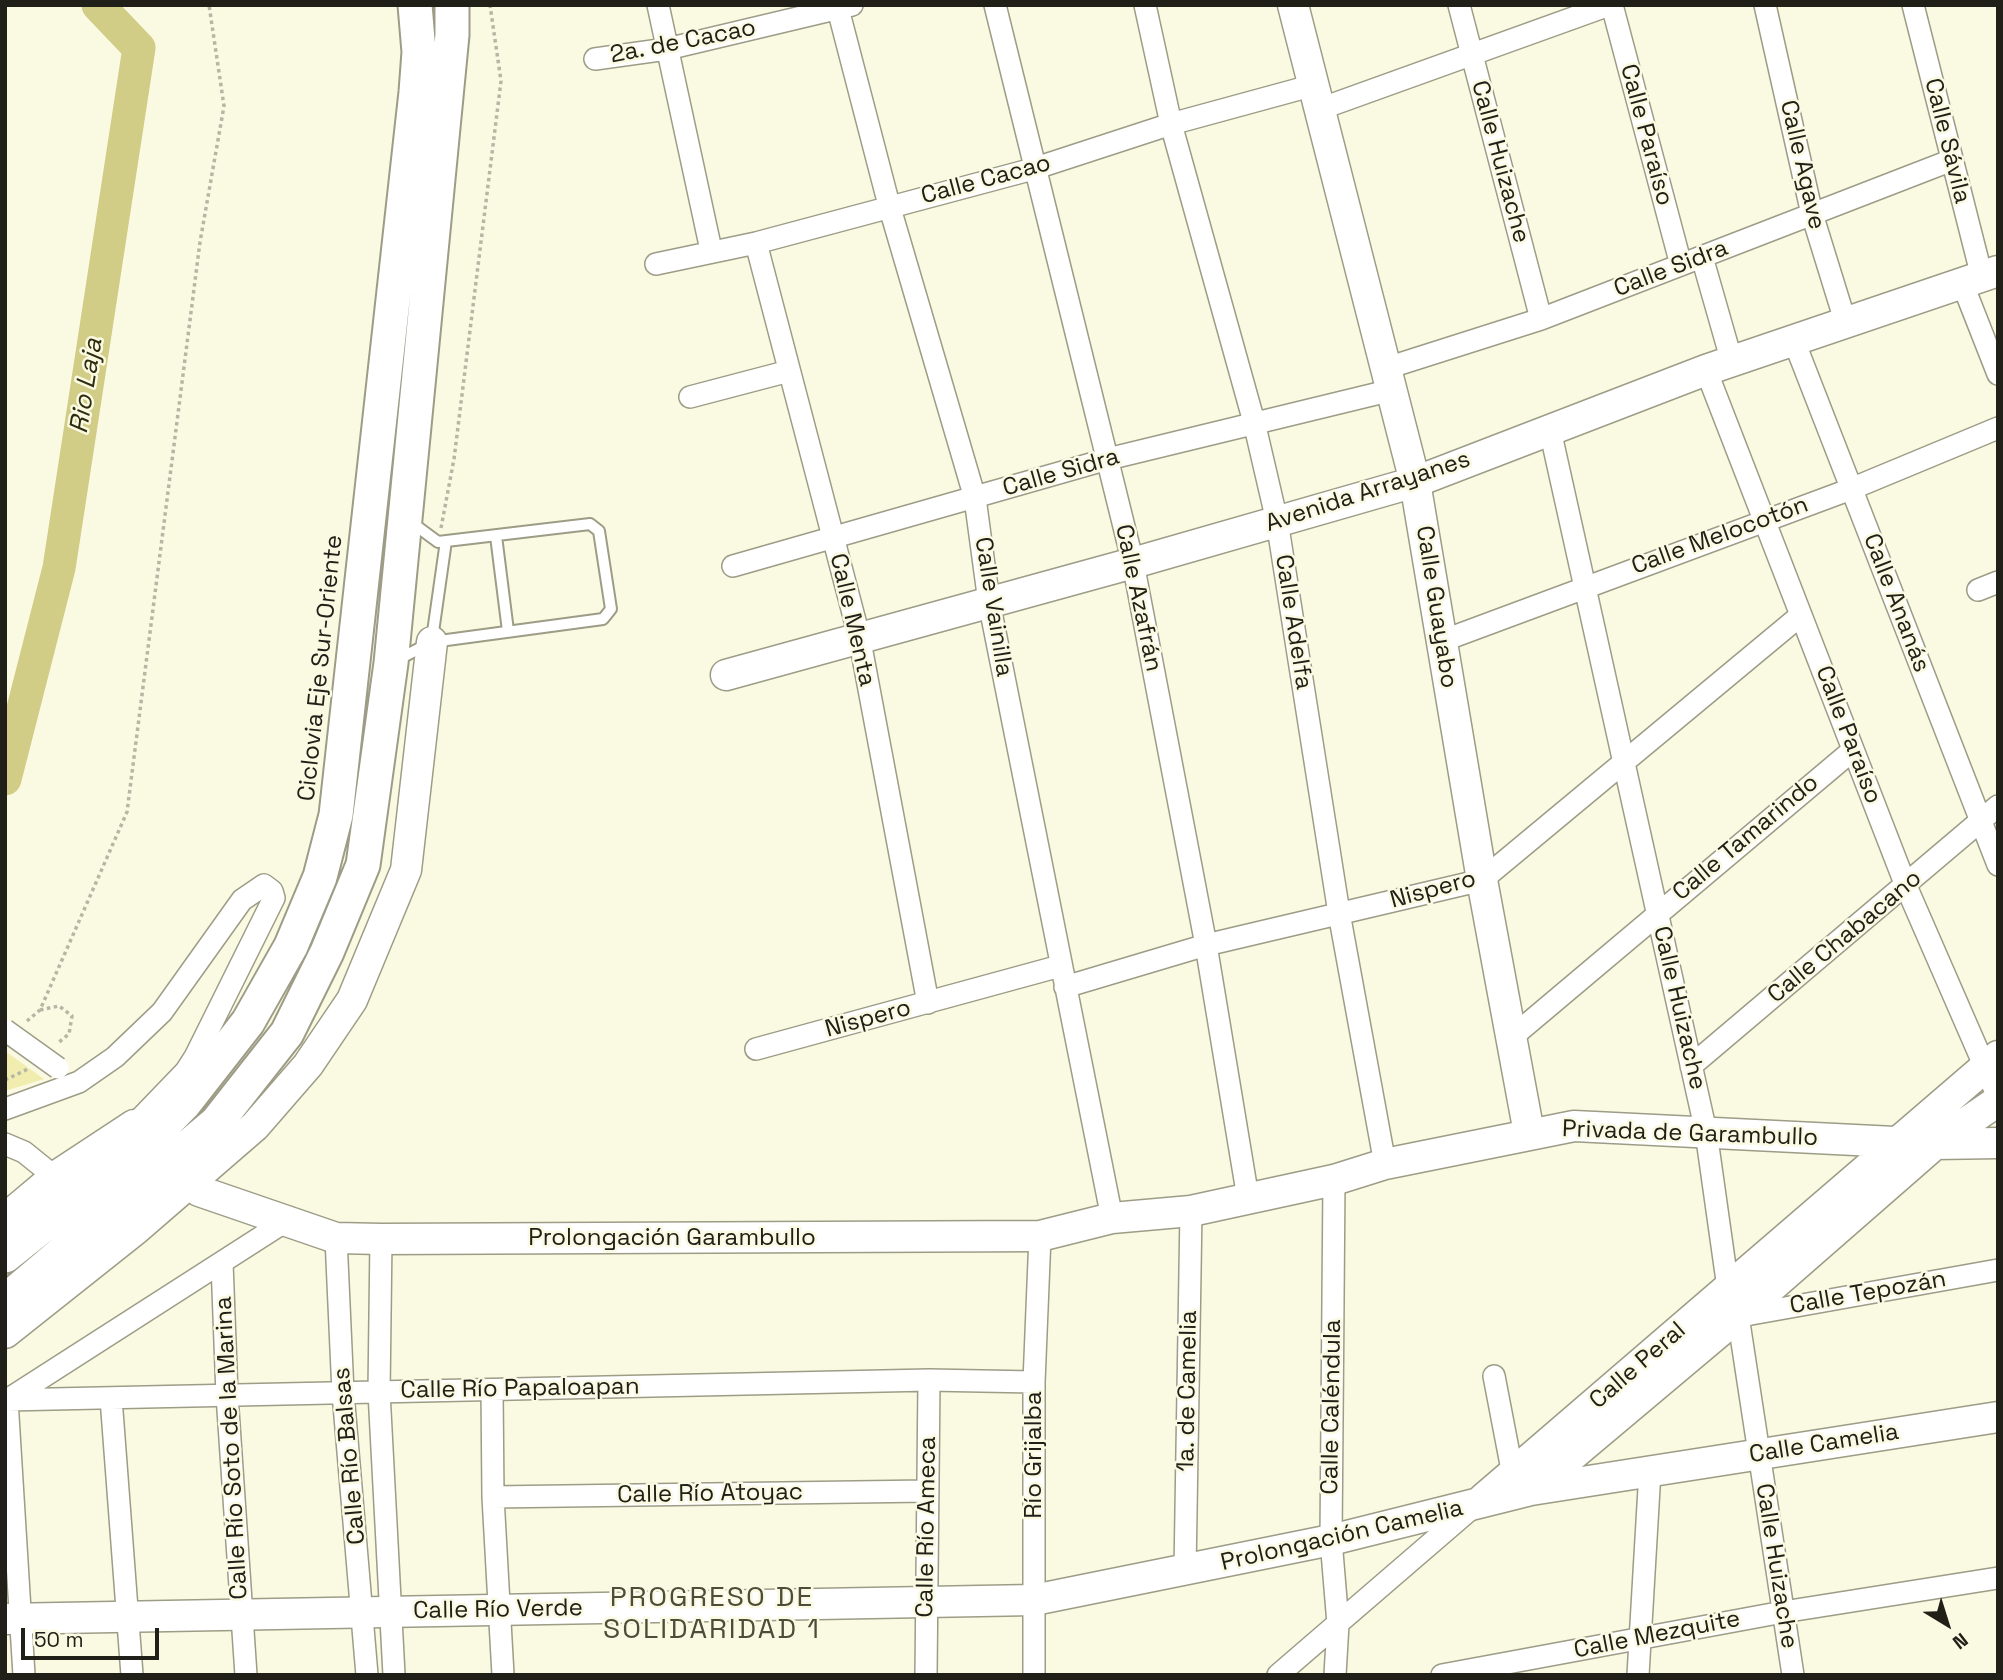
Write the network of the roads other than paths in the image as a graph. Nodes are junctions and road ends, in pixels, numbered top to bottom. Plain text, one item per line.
1 (415, 5) edge
2 (452, 5) edge
3 (658, 5) edge
4 (995, 5) edge
5 (1145, 5) edge
6 (1293, 5) edge
7 (1460, 5) edge
8 (1610, 5) edge
9 (1765, 5) edge
10 (1913, 5) edge
11 (842, 6) edge
12 (667, 49) junction
13 (1473, 56) junction
14 (594, 59) dead end
15 (1317, 97) junction
16 (1171, 124) junction
17 (1952, 160) junction
18 (1033, 169) junction
19 (889, 205) junction
20 (1812, 214) junction
21 (756, 243) junction
22 (711, 250) junction
23 (1702, 257) junction
24 (656, 264) dead end
25 (1681, 265) junction
26 (1981, 278) edge
27 (1541, 319) junction
28 (1846, 324) junction
29 (1794, 341) junction
30 (1719, 366) junction
31 (789, 371) junction
32 (1998, 374) edge
33 (1390, 379) junction
34 (690, 397) dead end
35 (1254, 422) junction
36 (1998, 428) edge
37 (1549, 430) junction
38 (1108, 459) junction
39 (1415, 481) junction
40 (1852, 489) junction
41 (975, 498) junction
42 (405, 518) junction
43 (1764, 520) junction
44 (1277, 522) junction
45 (496, 536) junction
46 (833, 539) junction
47 (446, 541) junction
48 (1133, 563) junction
49 (733, 566) dead end
50 (1584, 586) junction
51 (989, 602) junction
52 (1801, 615) junction
53 (508, 631) junction
54 (859, 636) junction
55 (1442, 641) junction
56 (432, 642) junction
57 (391, 663) junction
58 (726, 674) dead end
59 (1853, 750) junction
60 (1624, 763) junction
61 (1998, 806) edge
62 (1981, 821) junction
63 (1998, 865) edge
64 (1482, 880) junction
65 (1906, 886) junction
66 (1657, 912) junction
67 (1339, 914) junction
68 (1206, 945) junction
69 (1063, 976) junction
70 (928, 1003) junction
71 (14, 1027) edge
72 (1512, 1037) junction
73 (757, 1049) dead end
74 (1991, 1062) edge
75 (1691, 1066) junction
76 (194, 1076) junction
77 (79, 1082) junction
78 (1998, 1099) edge
79 (5, 1109) edge
80 (243, 1116) junction
81 (142, 1132) junction
82 (1706, 1132) junction
83 (1529, 1133) junction
84 (1896, 1141) junction
85 (1935, 1143) junction
86 (1998, 1143) edge
87 (5, 1144) edge
88 (1385, 1164) junction
89 (181, 1174) junction
90 (55, 1177) junction
91 (1334, 1180) junction
92 (1248, 1198) junction
93 (1191, 1211) junction
94 (1112, 1218) junction
95 (5, 1219) edge
96 (286, 1222) junction
97 (1040, 1236) junction
98 (336, 1238) junction
99 (381, 1239) junction
100 (5, 1256) edge
101 (222, 1263) junction
102 (1998, 1270) edge
103 (1728, 1288) junction
104 (5, 1301) edge
105 (1738, 1316) junction
106 (5, 1333) edge
107 (1494, 1376) dead end
108 (929, 1380) junction
109 (1034, 1382) junction
110 (492, 1390) junction
111 (379, 1392) junction
112 (343, 1393) junction
113 (227, 1395) junction
114 (111, 1398) junction
115 (6, 1400) edge
116 (1998, 1417) edge
117 (1758, 1454) junction
118 (1650, 1471) junction
119 (1522, 1482) junction
120 (927, 1491) junction
121 (493, 1497) junction
122 (1474, 1506) junction
123 (1331, 1540) junction
124 (1185, 1571) junction
125 (1998, 1578) edge
126 (1034, 1600) junction
127 (925, 1602) junction
128 (500, 1610) junction
129 (377, 1612) junction
130 (1783, 1612) junction
131 (242, 1615) junction
132 (128, 1617) junction
133 (13, 1619) edge
134 (1338, 1624) junction
135 (1638, 1638) junction
136 (24, 1675) edge
137 (132, 1675) edge
138 (246, 1675) edge
139 (367, 1675) edge
140 (394, 1675) edge
141 (503, 1675) edge
142 (926, 1675) edge
143 (1034, 1675) edge
144 (1278, 1675) edge
145 (1335, 1675) edge
146 (1442, 1675) edge
147 (1638, 1675) edge
148 (1793, 1675) edge

1 - 76 main road
2 - 42 main road
3 - 12 street
4 - 18 street, Calle Azafrán
5 - 16 street, Calle Adelfa
6 - 15 main road, Calle Guayabo
7 - 13 street, Calle Huizache
8 - 13 street, Calle Cacao
8 - 25 street, Calle Paraíso
9 - 20 street, Calle Agave
10 - 17 street, Calle Sávila
11 - 12 street, 2a. de Cacao
11 - 19 street, Calle Vainilla
12 - 14 street, 2a. de Cacao
12 - 22 street
13 - 15 street, Calle Cacao
13 - 27 street, Calle Huizache
15 - 16 street, Calle Cacao
15 - 33 main road, Calle Guayabo
16 - 18 street, Calle Cacao
16 - 35 street, Calle Adelfa
17 - 20 street, Calle Sidra
17 - 26 street, Calle Sávila
18 - 19 street, Calle Cacao
18 - 38 street, Calle Azafrán
19 - 21 street, Calle Cacao
19 - 41 street, Calle Vainilla
20 - 23 street, Calle Sidra
20 - 28 street, Calle Agave
21 - 22 street, Calle Cacao
21 - 31 street, Calle Menta
22 - 24 street, Calle Cacao
23 - 25 street, Calle Sidra
23 - 30 street, Calle Paraíso
25 - 27 street, Calle Sidra
26 - 28 main road, Avenida Arrayanes
26 - 32 street, Calle Sávila
27 - 33 street, Calle Sidra
28 - 29 main road, Avenida Arrayanes
29 - 30 main road, Avenida Arrayanes
29 - 40 street, Calle Ananás
30 - 37 main road, Avenida Arrayanes
30 - 43 street, Calle Paraíso
31 - 34 street
31 - 46 street, Calle Menta
33 - 35 street, Calle Sidra
33 - 39 main road, Calle Guayabo
35 - 38 street, Calle Sidra
35 - 44 street, Calle Adelfa
36 - 40 street, Calle Melocotón
37 - 39 main road, Avenida Arrayanes
37 - 50 street, Calle Huizache
38 - 41 street, Calle Sidra
38 - 48 street, Calle Azafrán
39 - 44 main road, Avenida Arrayanes
39 - 55 main road, Calle Guayabo
40 - 43 street, Calle Melocotón
40 - 62 street, Calle Ananás
41 - 46 street, Calle Sidra
41 - 51 street, Calle Vainilla
42 - 47 lane
42 - 57 main road
43 - 50 street, Calle Melocotón
43 - 52 street, Calle Paraíso
44 - 48 main road, Avenida Arrayanes
44 - 67 street, Calle Adelfa
45 - 47 lane
45 - 53 lane
45 - 53 lane
46 - 49 street, Calle Sidra
46 - 54 street, Calle Menta
47 - 56 lane
48 - 51 main road, Avenida Arrayanes
48 - 68 street, Calle Azafrán
50 - 55 street, Calle Melocotón
50 - 60 street, Calle Huizache
51 - 54 main road, Avenida Arrayanes
51 - 69 street, Calle Vainilla
52 - 59 street, Calle Paraíso
52 - 60 street, Nispero
53 - 56 lane
54 - 58 main road, Avenida Arrayanes
54 - 70 street, Calle Menta
55 - 64 main road, Calle Guayabo
56 - 57 lane
56 - 80 main road
57 - 80 main road
59 - 65 street, Calle Paraíso
59 - 66 street, Calle Tamarindo
60 - 64 street, Nispero
60 - 66 street, Calle Huizache
61 - 62 street, Calle Chabacano
62 - 63 street, Calle Ananás
62 - 65 street, Calle Chabacano
64 - 67 street, Nispero
64 - 72 main road, Calle Guayabo
65 - 74 street, Calle Paraíso
65 - 75 street, Calle Chabacano
66 - 72 street, Calle Tamarindo
66 - 75 street, Calle Huizache
67 - 68 street, Nispero
67 - 88 street, Calle Adelfa
68 - 69 street, Nispero
68 - 92 street, Calle Azafrán
69 - 70 street, Nispero
69 - 94 street, Calle Vainilla
70 - 73 street, Nispero
71 - 77 street, bridge
72 - 83 main road, Calle Guayabo
74 - 78 street, Calle Paraíso
74 - 84 main road, Calle Peral
75 - 82 street, Calle Huizache
76 - 77 street
76 - 80 main road
76 - 81 main road
77 - 79 street
78 - 85 main road, Calle Peral
80 - 89 main road
81 - 89 main road
81 - 90 main road
81 - 100 main road
82 - 83 main road, Privada de Garambullo
82 - 84 main road, Privada de Garambullo
82 - 103 street, Calle Huizache
83 - 88 main road, Privada de Garambullo
84 - 85 main road, Privada de Garambullo
84 - 103 main road, Calle Peral
85 - 86 main road, Privada de Garambullo
85 - 105 main road, Calle Peral
87 - 90 street
88 - 91 main road, Prolongación Garambullo
89 - 96 main road, Prolongación Garambullo
89 - 104 main road
89 - 106 main road
90 - 95 main road
91 - 92 main road, Prolongación Garambullo
91 - 123 street, Calle Caléndula
92 - 93 main road, Prolongación Garambullo
93 - 94 main road, Prolongación Garambullo
93 - 124 street, 1a. de Camelia
94 - 97 main road, Prolongación Garambullo
96 - 98 main road, Prolongación Garambullo
96 - 101 street
97 - 99 main road, Prolongación Garambullo
97 - 109 street, Río Grijalba
98 - 99 main road, Prolongación Garambullo
98 - 112 street, Calle Río Balsas
99 - 111 street, Calle Río Balsas
101 - 113 street, Calle Río Soto de la Marina
101 - 115 street
102 - 105 street, Calle Tepozán
103 - 105 street, Calle Huizache
103 - 119 main road, Calle Peral
105 - 117 street, Calle Huizache
105 - 119 main road, Calle Peral
107 - 119 street
108 - 109 street, Calle Río Papaloapan
108 - 110 street, Calle Río Papaloapan
108 - 120 street, Calle Río Ameca
109 - 126 street, Río Grijalba
110 - 111 street, Calle Río Papaloapan
110 - 121 street
111 - 112 street, Calle Río Papaloapan
111 - 129 street, Calle Río Balsas
112 - 113 street, Calle Río Papaloapan
112 - 129 street, Calle Río Balsas
113 - 114 street, Calle Río Papaloapan
113 - 131 street, Calle Río Soto de la Marina
114 - 115 street, Calle Río Papaloapan
114 - 132 street
115 - 133 street
116 - 117 main road, Calle Camelia
117 - 118 main road, Calle Camelia
117 - 130 street, Calle Huizache
118 - 119 main road
118 - 135 street
119 - 122 main road, Calle Peral
120 - 121 street, Calle Río Atoyac
120 - 127 street, Calle Río Ameca
121 - 128 street
122 - 123 main road, Prolongación Camelia
122 - 134 street, Calle Peral
123 - 124 main road, Prolongación Camelia
123 - 134 street, Calle Caléndula
124 - 126 main road, Prolongación Camelia
125 - 130 street, Calle Mezquite
126 - 127 main road, Calle Río Verde
126 - 143 street, Río Grijalba
127 - 128 main road, Calle Río Verde
127 - 142 street, Calle Río Ameca
128 - 129 main road, Calle Río Verde
128 - 141 street
129 - 131 main road, Calle Río Verde
129 - 139 street, Calle Río Balsas
129 - 140 street, Calle Río Balsas
130 - 135 street, Calle Mezquite
130 - 148 street, Calle Huizache
131 - 132 main road, Calle Río Verde
131 - 138 street, Calle Río Soto de la Marina
132 - 133 main road, Calle Río Verde
132 - 137 street
133 - 136 street
134 - 144 street, Calle Peral
134 - 145 street, Calle Caléndula
135 - 146 street, Calle Mezquite
135 - 147 street

